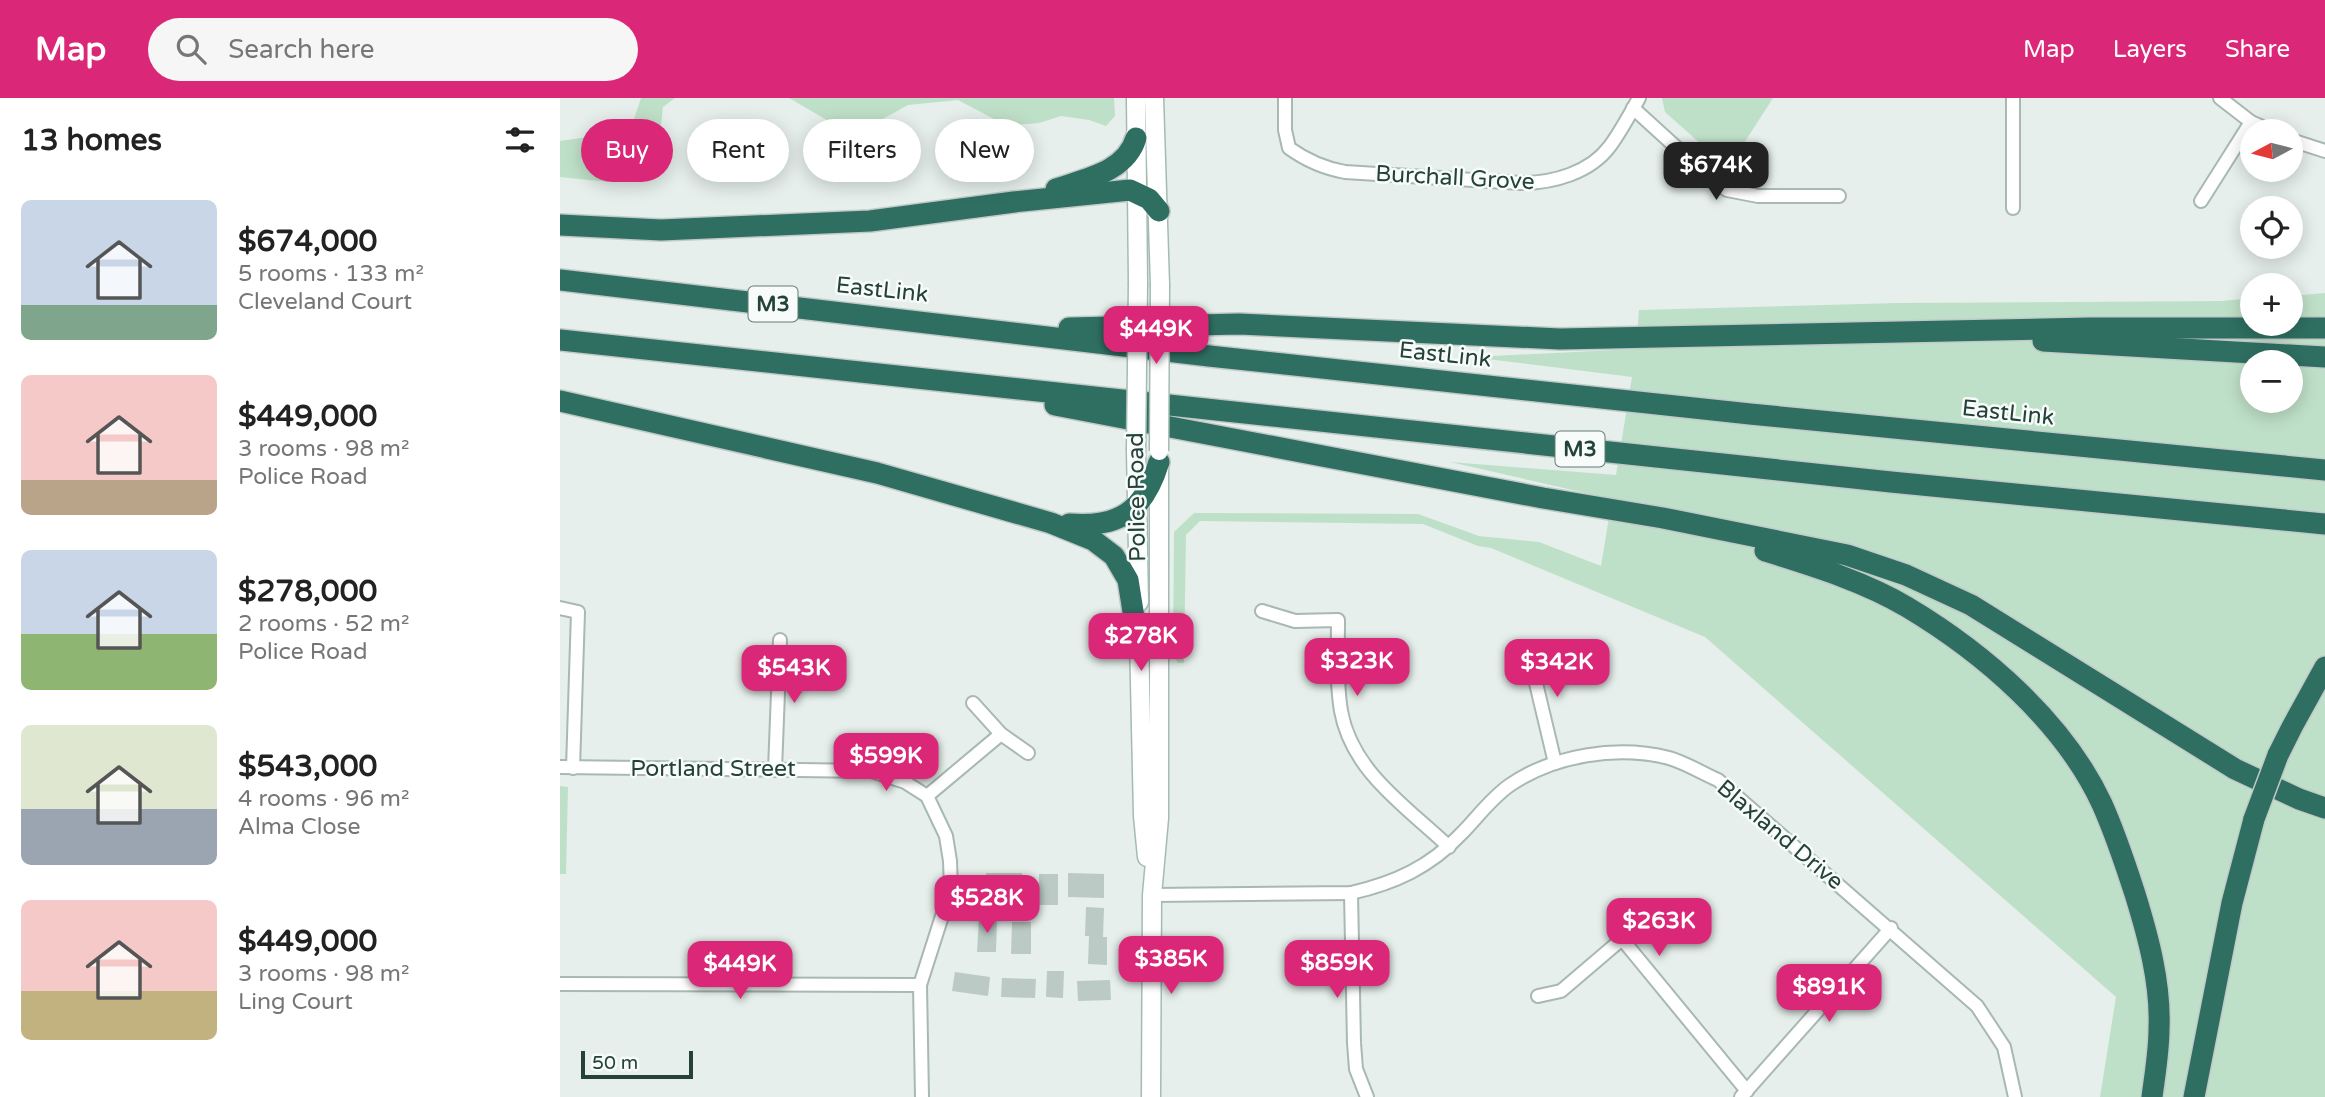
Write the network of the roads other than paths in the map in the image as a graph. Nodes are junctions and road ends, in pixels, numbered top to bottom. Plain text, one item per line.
1 (1136, 98) edge
2 (1154, 98) edge
3 (1285, 98) edge
4 (2013, 98) edge
5 (2220, 98) edge
6 (1636, 103) edge
7 (2247, 119) edge
8 (1136, 138) junction
9 (2240, 139) edge
10 (2303, 144) edge
11 (2325, 151) edge
12 (1136, 192) junction
13 (1839, 195) dead end
14 (2201, 201) dead end
15 (1014, 202) junction
16 (2013, 208) dead end
17 (1159, 212) junction
18 (560, 225) edge
19 (560, 280) edge
20 (2325, 328) edge
21 (987, 329) junction
22 (1820, 334) junction
23 (560, 340) edge
24 (2325, 357) edge
25 (836, 370) junction
26 (560, 401) edge
27 (1159, 456) junction
28 (2325, 470) edge
29 (1138, 504) junction
30 (1662, 518) junction
31 (1051, 523) junction
32 (2325, 524) edge
33 (560, 608) edge
34 (1262, 611) dead end
35 (780, 640) dead end
36 (1139, 649) junction
37 (1518, 653) dead end
38 (2325, 667) edge
39 (973, 703) dead end
40 (1001, 734) junction
41 (1028, 752) dead end
42 (1555, 763) junction
43 (566, 768) edge
44 (775, 770) junction
45 (927, 796) junction
46 (2325, 808) edge
47 (1449, 847) junction
48 (1351, 893) junction
49 (1152, 895) junction
50 (1891, 928) junction
51 (560, 984) edge
52 (920, 985) junction
53 (1538, 996) dead end
54 (1744, 1094) edge
55 (922, 1097) edge
56 (1152, 1097) edge
57 (1367, 1097) edge
58 (2015, 1097) edge
59 (2152, 1097) edge
60 (2194, 1097) edge

1 - 8 main road, Police Road
2 - 17 main road, Police Road
3 - 6 street, Burchall Grove
4 - 16 street
5 - 7 street
6 - 13 street
8 - 12 main road, Police Road
8 - 15 highway
9 - 14 street
10 - 11 street
12 - 15 highway
12 - 17 highway
12 - 29 main road, Police Road, bridge
15 - 18 highway
17 - 27 main road, Police Road, bridge
19 - 21 highway, EastLink / M3
20 - 22 highway
21 - 22 highway
21 - 28 highway, EastLink / M3
22 - 24 highway
23 - 25 highway, M3
25 - 30 highway
25 - 32 highway, M3
26 - 31 highway
27 - 29 highway
27 - 49 main road, Police Road
29 - 31 highway
29 - 36 main road, Police Road
30 - 46 highway
30 - 59 highway
31 - 36 highway
33 - 43 street
34 - 47 street
35 - 44 street
36 - 49 main road, Police Road
37 - 42 street
38 - 60 highway, bridge
39 - 40 street
40 - 41 street
40 - 45 street
42 - 47 street, Blaxland Drive
42 - 50 street, Blaxland Drive
43 - 44 street, Portland Street
44 - 45 street, Portland Street
45 - 52 street
47 - 48 street, Blaxland Drive
48 - 49 street, Blaxland Drive
48 - 57 street
49 - 56 main road, Police Road
50 - 54 street
50 - 58 street, Blaxland Drive
51 - 52 street
52 - 55 street
53 - 54 street

